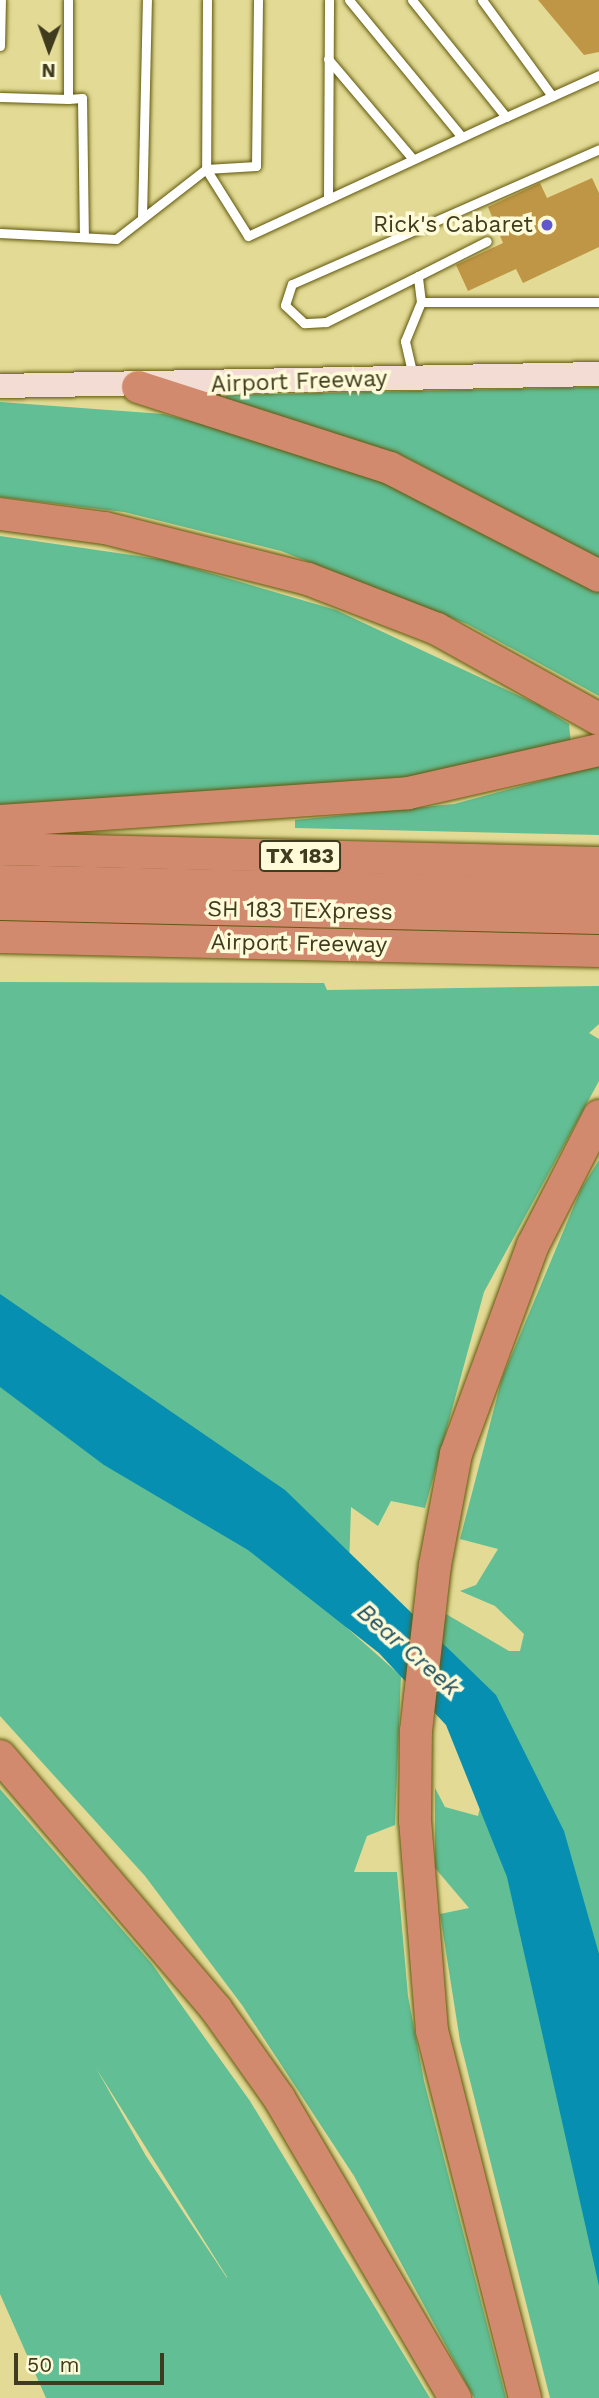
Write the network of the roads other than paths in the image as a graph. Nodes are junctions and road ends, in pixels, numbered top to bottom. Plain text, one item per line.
1 (1, 0) edge
2 (68, 0) edge
3 (147, 0) edge
4 (207, 0) edge
5 (258, 0) edge
6 (329, 0) edge
7 (349, 0) edge
8 (412, 0) edge
9 (482, 0) edge
10 (0, 46) edge
11 (328, 59) junction
12 (599, 75) edge
13 (552, 96) junction
14 (0, 97) edge
15 (68, 99) junction
16 (506, 117) junction
17 (461, 136) junction
18 (599, 149) edge
19 (412, 158) junction
20 (206, 169) junction
21 (328, 196) junction
22 (142, 218) junction
23 (0, 233) edge
24 (84, 237) junction
25 (487, 241) dead end
26 (418, 276) junction
27 (421, 302) junction
28 (599, 302) edge
29 (599, 374) edge
30 (414, 378) junction
31 (0, 386) edge
32 (138, 387) junction
33 (0, 514) edge
34 (599, 576) edge
35 (599, 719) edge
36 (599, 750) edge
37 (0, 821) edge
38 (0, 849) edge
39 (599, 863) edge
40 (0, 881) edge
41 (599, 894) edge
42 (0, 904) edge
43 (599, 918) edge
44 (0, 937) edge
45 (599, 951) edge
46 (599, 1116) edge
47 (0, 1756) edge
48 (454, 2398) edge
49 (524, 2398) edge

1 - 10 lane
2 - 15 lane
3 - 22 lane
4 - 20 lane
5 - 20 lane
6 - 11 lane
7 - 17 lane
8 - 16 lane
9 - 13 lane
11 - 19 lane
11 - 21 lane
12 - 13 lane
13 - 16 lane
14 - 15 lane
15 - 24 lane
16 - 17 lane
17 - 19 lane
18 - 26 lane
19 - 21 lane
20 - 21 lane
20 - 22 lane
22 - 24 lane
23 - 24 lane
25 - 26 lane
26 - 27 lane
27 - 28 lane
27 - 30 lane
29 - 30 main road, Airport Freeway
30 - 32 main road, Airport Freeway
31 - 32 main road, Airport Freeway
32 - 34 highway
33 - 35 highway
36 - 37 highway
38 - 39 highway, TX 183
40 - 41 highway, SH 183 TEXpress
42 - 43 highway, SH 183 TEXpress
44 - 45 highway, Airport Freeway
46 - 49 highway
47 - 48 highway

